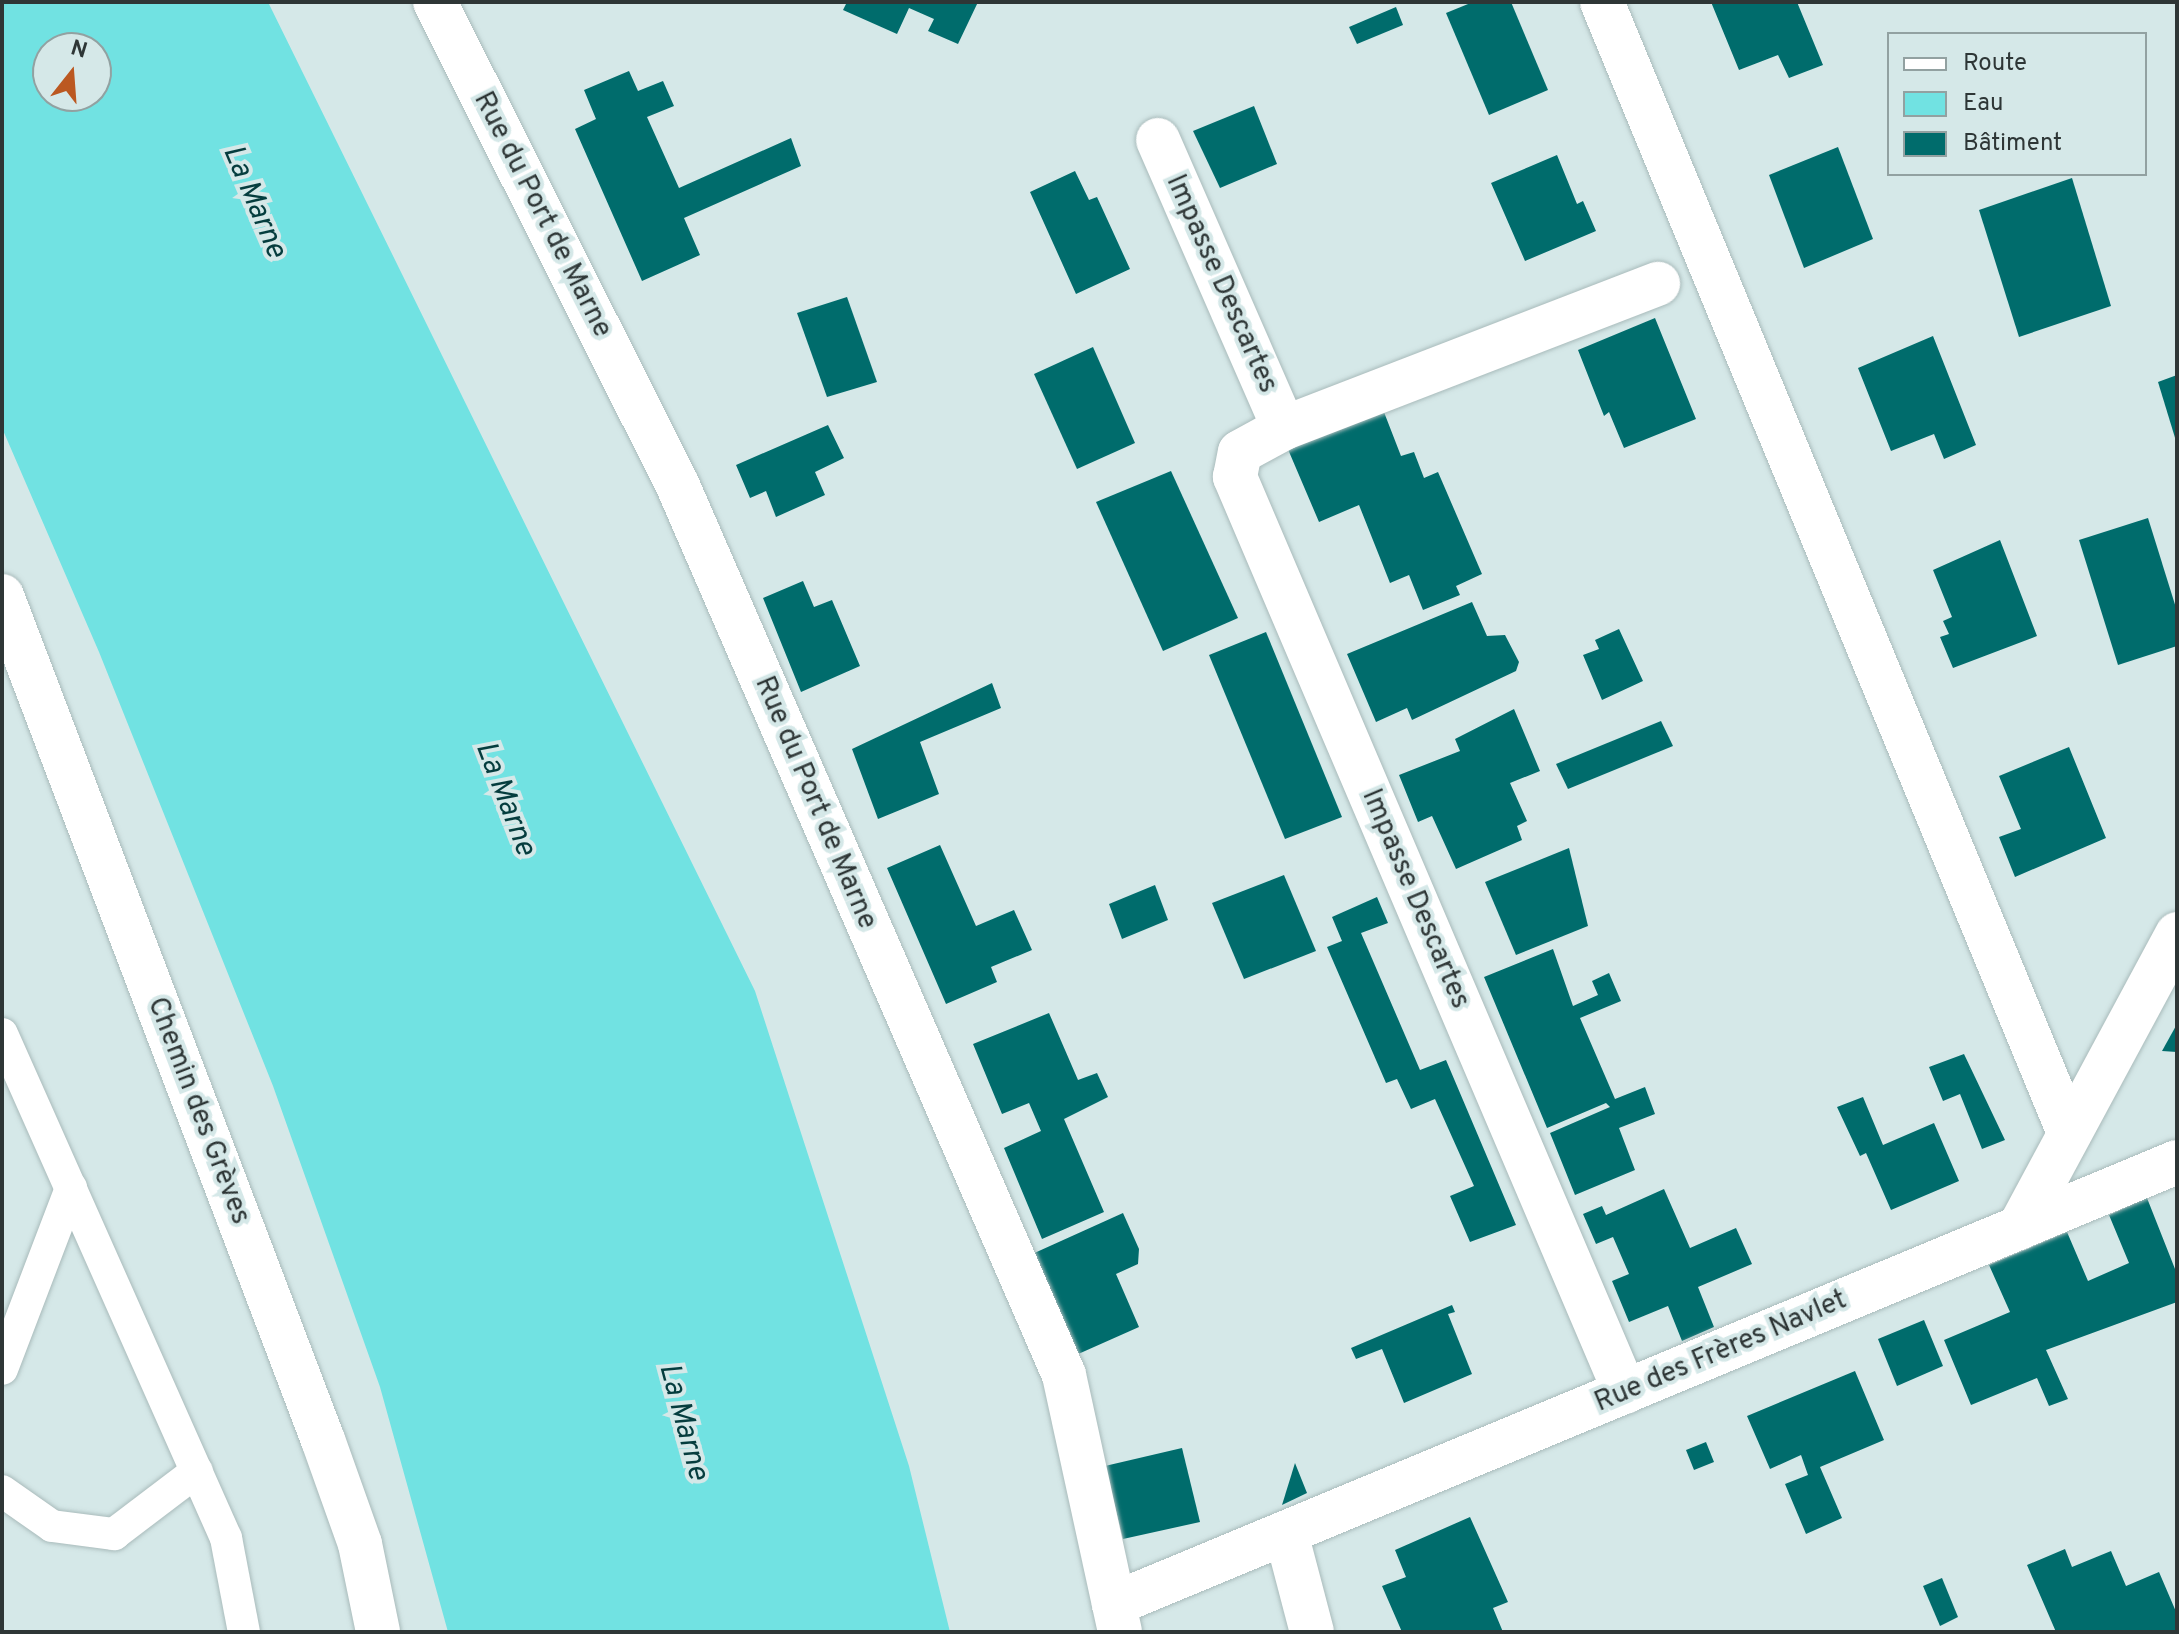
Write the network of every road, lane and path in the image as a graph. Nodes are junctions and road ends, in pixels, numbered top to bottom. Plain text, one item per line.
1 (435, 2) edge
2 (1602, 2) edge
3 (1158, 140) dead end
4 (1658, 284) dead end
5 (1284, 428) junction
6 (2, 596) edge
7 (2177, 934) edge
8 (2, 1034) edge
9 (2069, 1133) junction
10 (2177, 1162) edge
11 (71, 1188) junction
12 (2019, 1228) junction
13 (2, 1369) edge
14 (1625, 1392) junction
15 (197, 1471) junction
16 (2, 1491) edge
17 (1286, 1533) junction
18 (1117, 1618) edge
19 (244, 1632) edge
20 (378, 1632) edge
21 (1312, 1632) edge

1 - 18 street, Rue du Port de Marne
2 - 9 street
3 - 5 street, Impasse Descartes
4 - 5 street, Impasse Descartes
5 - 14 street, Impasse Descartes
6 - 20 street, Chemin des Grèves
7 - 9 street
8 - 11 lane
9 - 12 street
10 - 12 street, Rue des Frères Navlet
11 - 13 lane
11 - 15 lane
12 - 14 street, Rue des Frères Navlet
14 - 17 street, Rue des Frères Navlet
15 - 16 lane
15 - 19 lane
17 - 18 street, Rue des Frères Navlet
17 - 21 street

